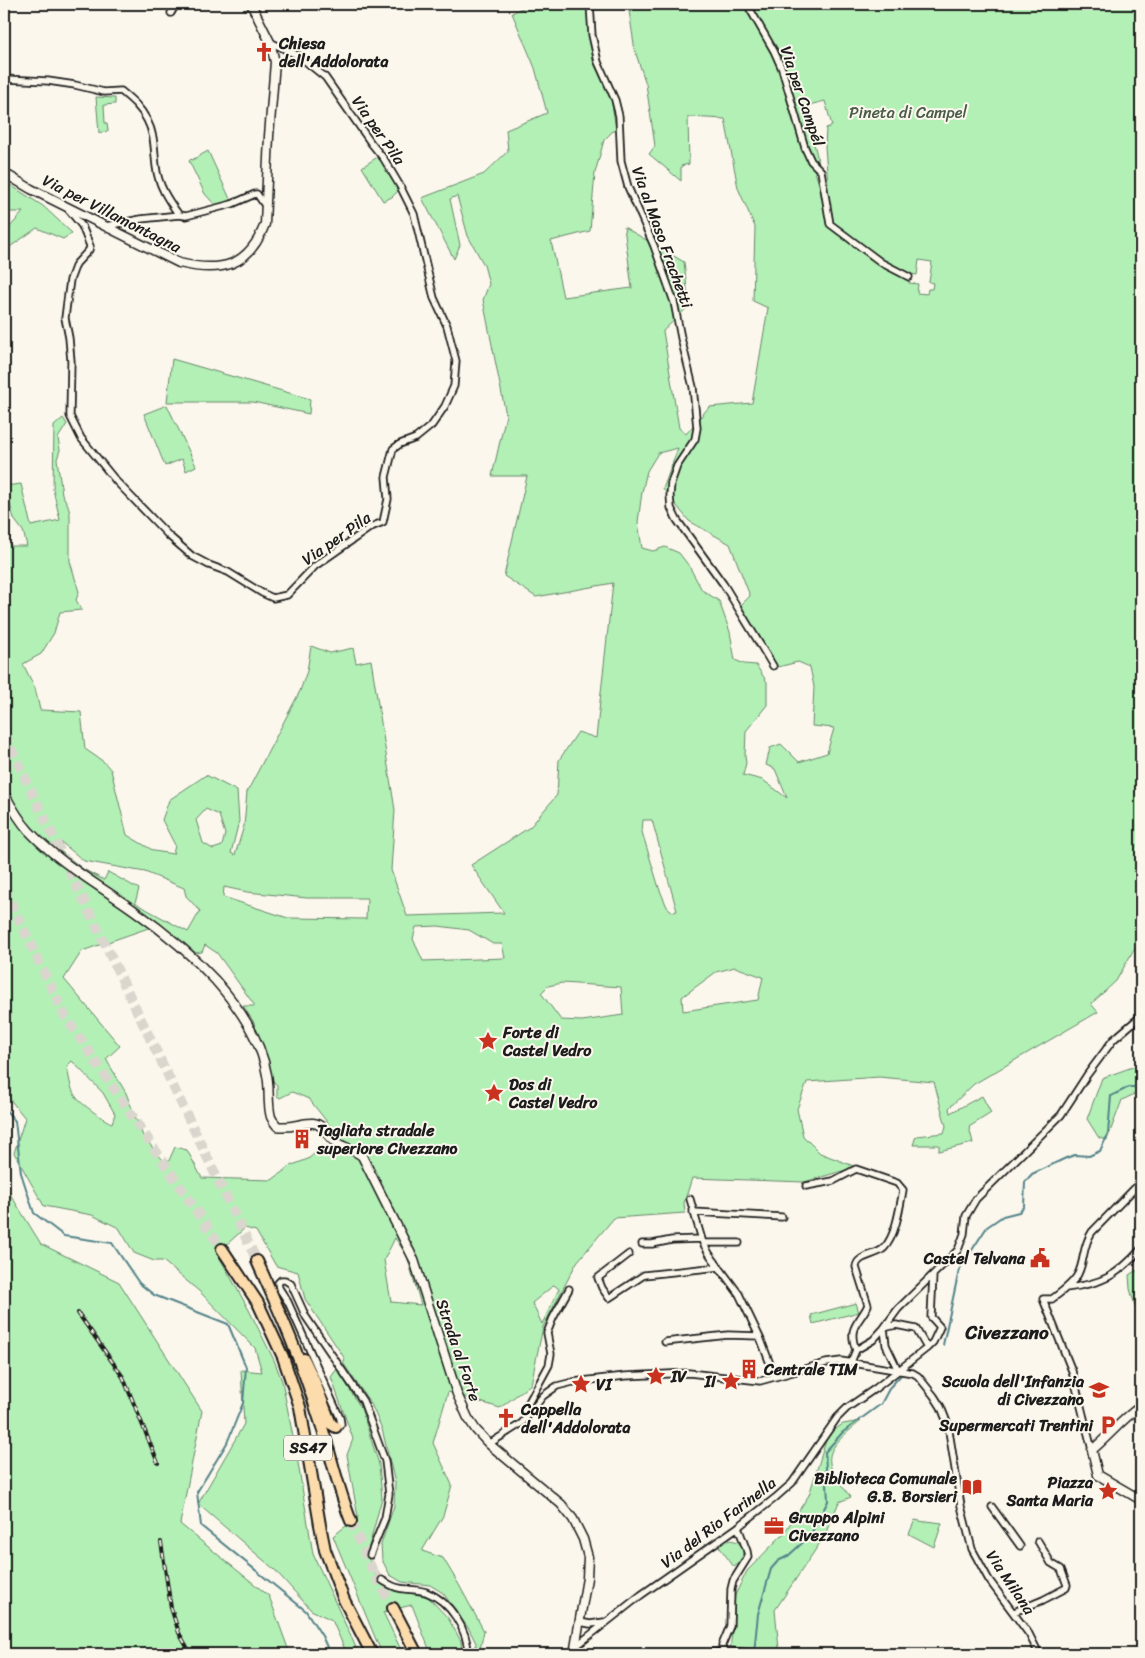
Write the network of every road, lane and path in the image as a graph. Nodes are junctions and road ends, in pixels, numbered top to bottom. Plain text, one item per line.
1 (176, 4) edge
2 (251, 4) edge
3 (590, 4) edge
4 (747, 4) edge
5 (171, 13) dead end
6 (270, 42) junction
7 (4, 79) edge
8 (4, 173) edge
9 (66, 206) junction
10 (267, 209) junction
11 (179, 215) junction
12 (106, 226) junction
13 (909, 277) dead end
14 (773, 666) dead end
15 (4, 793) edge
16 (1141, 1016) edge
17 (1141, 1185) edge
18 (806, 1186) dead end
19 (690, 1199) dead end
20 (693, 1212) junction
21 (782, 1216) dead end
22 (702, 1241) junction
23 (739, 1243) dead end
24 (642, 1244) dead end
25 (222, 1249) tunnel mouth
26 (1141, 1249) edge
27 (629, 1254) dead end
28 (258, 1261) tunnel mouth
29 (719, 1267) junction
30 (933, 1275) junction
31 (569, 1288) dead end
32 (1066, 1288) junction
33 (884, 1328) junction
34 (288, 1331) junction
35 (759, 1336) junction
36 (665, 1342) dead end
37 (927, 1348) junction
38 (856, 1350) junction
39 (851, 1362) junction
40 (898, 1370) junction
41 (775, 1377) junction
42 (1141, 1406) edge
43 (526, 1418) junction
44 (336, 1427) joint
45 (490, 1444) junction
46 (1092, 1450) junction
47 (1141, 1500) edge
48 (992, 1507) dead end
49 (351, 1521) tunnel mouth
50 (738, 1527) junction
51 (1038, 1541) dead end
52 (1020, 1546) dead end
53 (370, 1555) dead end
54 (382, 1580) tunnel mouth
55 (393, 1608) tunnel mouth
56 (1014, 1612) junction
57 (606, 1622) junction
58 (580, 1625) junction
59 (592, 1633) junction
60 (575, 1651) edge
61 (722, 1653) junction
62 (372, 1654) edge
63 (417, 1654) edge
64 (468, 1654) edge
65 (711, 1654) edge
66 (752, 1654) edge
67 (1038, 1654) edge

1 - 5 street
2 - 6 street, Via per Villamontagna
3 - 14 street, Via al Maso Frachetti
4 - 13 street, Via per Campél
6 - 9 street, Via per Pila
6 - 10 street, Via per Villamontagna
7 - 11 street
8 - 9 street, Via per Villamontagna
9 - 12 street, Via per Villamontagna
10 - 11 street
10 - 12 street, Via per Villamontagna
11 - 12 street
15 - 45 street, Strada al Forte
16 - 30 street
17 - 32 street
18 - 38 street
19 - 20 street
20 - 21 street
20 - 22 street
22 - 23 street
22 - 24 street
22 - 29 street
25 - 62 highway, SS47
26 - 32 street
27 - 29 street
28 - 34 highway, SS47
29 - 35 street
30 - 33 street
30 - 37 street
31 - 43 street
32 - 46 street
33 - 37 street
33 - 38 street
33 - 40 street
34 - 44 highway
34 - 49 highway, SS47
35 - 36 street
35 - 41 street
37 - 40 street, Via del Rio Farinella
38 - 39 street
39 - 40 street
39 - 41 street
40 - 50 street, Via del Rio Farinella
40 - 56 street, Via Milana
41 - 43 street
42 - 46 street
43 - 45 street
44 - 53 street
45 - 58 street, Strada al Forte
46 - 47 street
48 - 52 street
50 - 57 street, Via del Rio Farinella
50 - 61 street
51 - 56 street
54 - 64 street
55 - 63 highway
56 - 67 street, Via Milana
57 - 58 street
57 - 59 street, Via del Rio Farinella
58 - 59 street
58 - 60 street, Strada al Forte
59 - 60 street, Via del Rio Farinella
61 - 65 street
61 - 66 street

